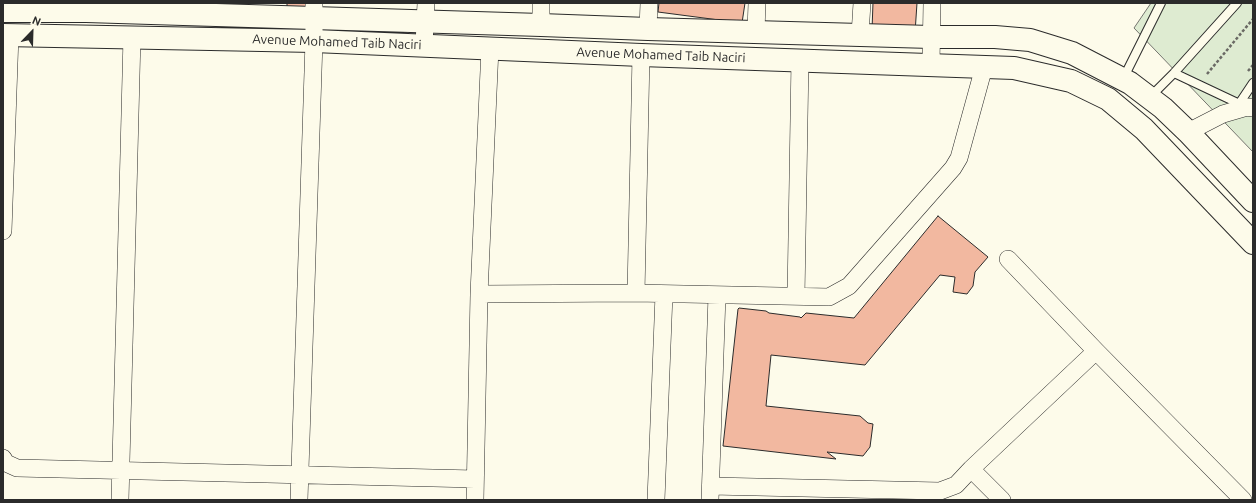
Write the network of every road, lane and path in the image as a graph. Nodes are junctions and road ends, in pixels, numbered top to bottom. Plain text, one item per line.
1 (542, 3) edge
2 (649, 3) edge
3 (757, 3) edge
4 (862, 3) edge
5 (932, 3) edge
6 (1161, 3) edge
7 (1237, 3) edge
8 (86, 7) edge
9 (200, 9) edge
10 (314, 10) edge
11 (3, 11) edge
12 (426, 12) edge
13 (1253, 19) edge
14 (541, 24) junction
15 (648, 29) junction
16 (756, 31) junction
17 (6, 35) edge
18 (860, 35) junction
19 (132, 37) junction
20 (931, 37) junction
21 (314, 41) junction
22 (424, 45) junction
23 (490, 48) junction
24 (640, 55) junction
25 (800, 60) junction
26 (931, 64) junction
27 (984, 67) junction
28 (1174, 73) junction
29 (1123, 79) junction
30 (1253, 83) edge
31 (1199, 84) junction
32 (1149, 98) junction
33 (1246, 106) edge
34 (1188, 132) junction
35 (1253, 201) edge
36 (3, 231) edge
37 (1253, 243) edge
38 (1008, 259) dead end
39 (479, 294) junction
40 (636, 294) junction
41 (664, 294) junction
42 (717, 295) junction
43 (796, 296) junction
44 (1096, 352) junction
45 (3, 458) edge
46 (971, 469) junction
47 (120, 471) junction
48 (299, 476) junction
49 (475, 479) junction
50 (710, 493) edge
51 (120, 500) edge
52 (299, 500) edge
53 (475, 500) edge
54 (656, 500) edge
55 (1002, 500) edge
56 (1244, 500) edge

1 - 14 street
2 - 15 street
3 - 16 street
4 - 18 street
5 - 20 street
6 - 29 lane
7 - 28 lane
8 - 9 street, Avenue Mohamed Taib Naciri
8 - 11 street, Avenue Mohamed Taib Naciri
9 - 10 street, Avenue Mohamed Taib Naciri
10 - 12 street, Avenue Mohamed Taib Naciri
10 - 21 street
12 - 14 street, Avenue Mohamed Taib Naciri
12 - 22 street
13 - 31 path
14 - 15 street, Avenue Mohamed Taib Naciri
15 - 16 street, Avenue Mohamed Taib Naciri
16 - 18 street, Avenue Mohamed Taib Naciri
17 - 19 street, Avenue Mohamed Taib Naciri
17 - 36 street
18 - 20 street, Avenue Mohamed Taib Naciri
19 - 21 street, Avenue Mohamed Taib Naciri
19 - 47 street
20 - 26 street
20 - 29 street, Avenue Mohamed Taib Naciri
21 - 22 street, Avenue Mohamed Taib Naciri
21 - 48 street
22 - 23 street, Avenue Mohamed Taib Naciri
23 - 24 street, Avenue Mohamed Taib Naciri
23 - 39 street
24 - 25 street, Avenue Mohamed Taib Naciri
24 - 40 street
25 - 26 street, Avenue Mohamed Taib Naciri
25 - 43 street
26 - 27 street, Avenue Mohamed Taib Naciri
27 - 37 street, Avenue Mohamed Taib Naciri
27 - 43 street
28 - 31 lane
28 - 32 lane
29 - 32 street, Avenue Mohamed Taib Naciri
30 - 33 lane
31 - 33 lane
32 - 34 street, Avenue Mohamed Taib Naciri
33 - 34 street
34 - 35 street, Avenue Mohamed Taib Naciri
38 - 44 street
39 - 40 street
39 - 49 street
40 - 41 street
41 - 42 street
41 - 54 street
42 - 43 street
42 - 50 street
44 - 46 street
44 - 56 street
45 - 47 street
46 - 50 street
46 - 55 street
47 - 48 street
47 - 51 street
48 - 49 street
48 - 52 street
49 - 53 street

